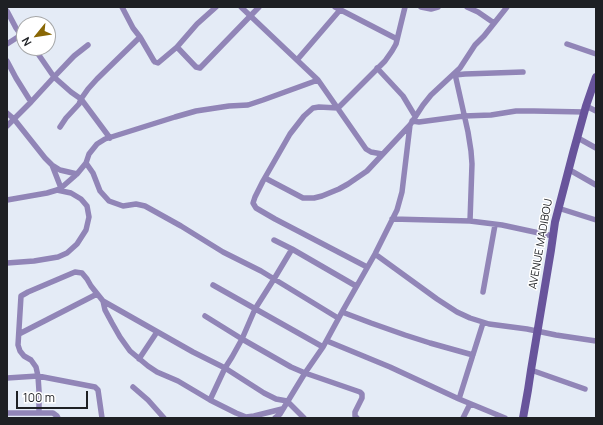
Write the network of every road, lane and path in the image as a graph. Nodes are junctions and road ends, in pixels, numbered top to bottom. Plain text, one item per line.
1 (8, 7) edge
2 (122, 7) edge
3 (216, 7) edge
4 (241, 7) edge
5 (259, 7) edge
6 (405, 7) edge
7 (421, 7) edge
8 (438, 7) edge
9 (467, 7) edge
10 (507, 7) edge
11 (337, 9) edge
12 (7, 11) edge
13 (250, 16) junction
14 (494, 23) junction
15 (16, 28) edge
16 (140, 37) junction
17 (397, 39) junction
18 (567, 44) dead end
19 (88, 45) dead end
20 (177, 47) junction
21 (596, 54) edge
22 (40, 56) edge
23 (297, 60) junction
24 (7, 61) edge
25 (377, 68) junction
26 (523, 72) dead end
27 (455, 74) junction
28 (54, 77) junction
29 (596, 77) edge
30 (318, 80) junction
31 (81, 99) junction
32 (31, 102) junction
33 (338, 108) junction
34 (586, 109) junction
35 (596, 111) edge
36 (7, 113) edge
37 (464, 116) junction
38 (14, 119) junction
39 (412, 121) junction
40 (7, 126) edge
41 (60, 127) dead end
42 (110, 138) junction
43 (578, 138) junction
44 (596, 148) edge
45 (382, 154) junction
46 (86, 162) junction
47 (52, 165) junction
48 (568, 169) junction
49 (77, 174) junction
50 (265, 178) junction
51 (596, 185) edge
52 (59, 189) junction
53 (7, 200) edge
54 (558, 208) junction
55 (392, 219) junction
56 (596, 220) edge
57 (470, 221) junction
58 (495, 225) junction
59 (553, 236) junction
60 (274, 240) dead end
61 (292, 249) junction
62 (375, 254) junction
63 (7, 263) edge
64 (367, 267) junction
65 (274, 279) junction
66 (213, 285) dead end
67 (356, 286) junction
68 (482, 292) dead end
69 (97, 294) junction
70 (103, 301) junction
71 (255, 309) junction
72 (342, 312) junction
73 (206, 316) dead end
74 (338, 318) junction
75 (483, 323) junction
76 (537, 331) junction
77 (157, 332) junction
78 (19, 334) junction
79 (242, 339) junction
80 (327, 340) junction
81 (596, 340) edge
82 (323, 347) junction
83 (473, 355) junction
84 (139, 359) junction
85 (225, 368) junction
86 (530, 370) junction
87 (305, 373) junction
88 (38, 376) junction
89 (7, 378) edge
90 (133, 387) dead end
91 (586, 389) dead end
92 (459, 399) junction
93 (210, 400) junction
94 (287, 401) junction
95 (470, 404) junction
96 (7, 413) edge
97 (39, 413) junction
98 (280, 415) edge
99 (58, 418) edge
100 (102, 418) edge
101 (164, 418) edge
102 (304, 418) edge
103 (357, 418) edge
104 (463, 418) edge
105 (505, 418) edge
106 (522, 418) edge

1 - 12 street
2 - 16 street
3 - 20 street
4 - 13 street
5 - 13 street
6 - 17 street
7 - 8 street
9 - 14 street
10 - 14 street
11 - 17 street
11 - 23 street
12 - 15 street
13 - 20 street
13 - 23 street
14 - 27 street
16 - 20 street
16 - 31 street
17 - 25 street
18 - 21 street
19 - 28 street
22 - 28 street
23 - 30 street
24 - 32 street
25 - 33 street
25 - 39 street
26 - 27 street
27 - 37 street
27 - 39 street
28 - 31 street
28 - 32 street
29 - 34 street, AVENUE MADIBOU
30 - 33 street
30 - 42 street
31 - 41 street
31 - 42 street
32 - 38 street
33 - 45 street
33 - 50 street
34 - 35 street
34 - 37 street
34 - 43 street, AVENUE MADIBOU
36 - 38 street
37 - 39 street
37 - 57 street
38 - 40 street
38 - 47 street
39 - 45 street
39 - 55 street
42 - 46 street
43 - 44 street
43 - 48 street, AVENUE MADIBOU
45 - 50 street
46 - 49 street
46 - 65 street
47 - 49 street
47 - 52 street
48 - 51 street
48 - 54 street, AVENUE MADIBOU
49 - 52 street
50 - 64 street
52 - 53 street
52 - 63 street
54 - 56 street
54 - 59 street, AVENUE MADIBOU
55 - 57 street
55 - 62 street
57 - 58 street
58 - 59 street
58 - 68 street
59 - 76 street, AVENUE MADIBOU
60 - 61 street
61 - 65 street
61 - 67 street
62 - 64 street
62 - 75 street
64 - 67 street
65 - 71 street
65 - 74 street
66 - 71 street
67 - 72 street
69 - 70 street
69 - 78 street
69 - 78 street
70 - 77 street
70 - 84 street
71 - 79 street
71 - 82 street
72 - 74 street
72 - 83 street
73 - 79 street
74 - 80 street
75 - 76 street
75 - 83 street
76 - 81 street
76 - 86 street, AVENUE MADIBOU
77 - 84 street
77 - 85 street
78 - 88 street
79 - 85 street
79 - 87 street
80 - 82 street
80 - 92 street
82 - 87 street
83 - 92 street
84 - 93 street
85 - 93 street
85 - 94 street
86 - 91 street
86 - 106 street, AVENUE MADIBOU
87 - 94 street
87 - 103 street
88 - 89 street
88 - 97 street
88 - 100 street
90 - 101 street
92 - 95 street
93 - 98 street
94 - 98 street
94 - 102 street
95 - 104 street
95 - 105 street
96 - 97 street
97 - 99 street

